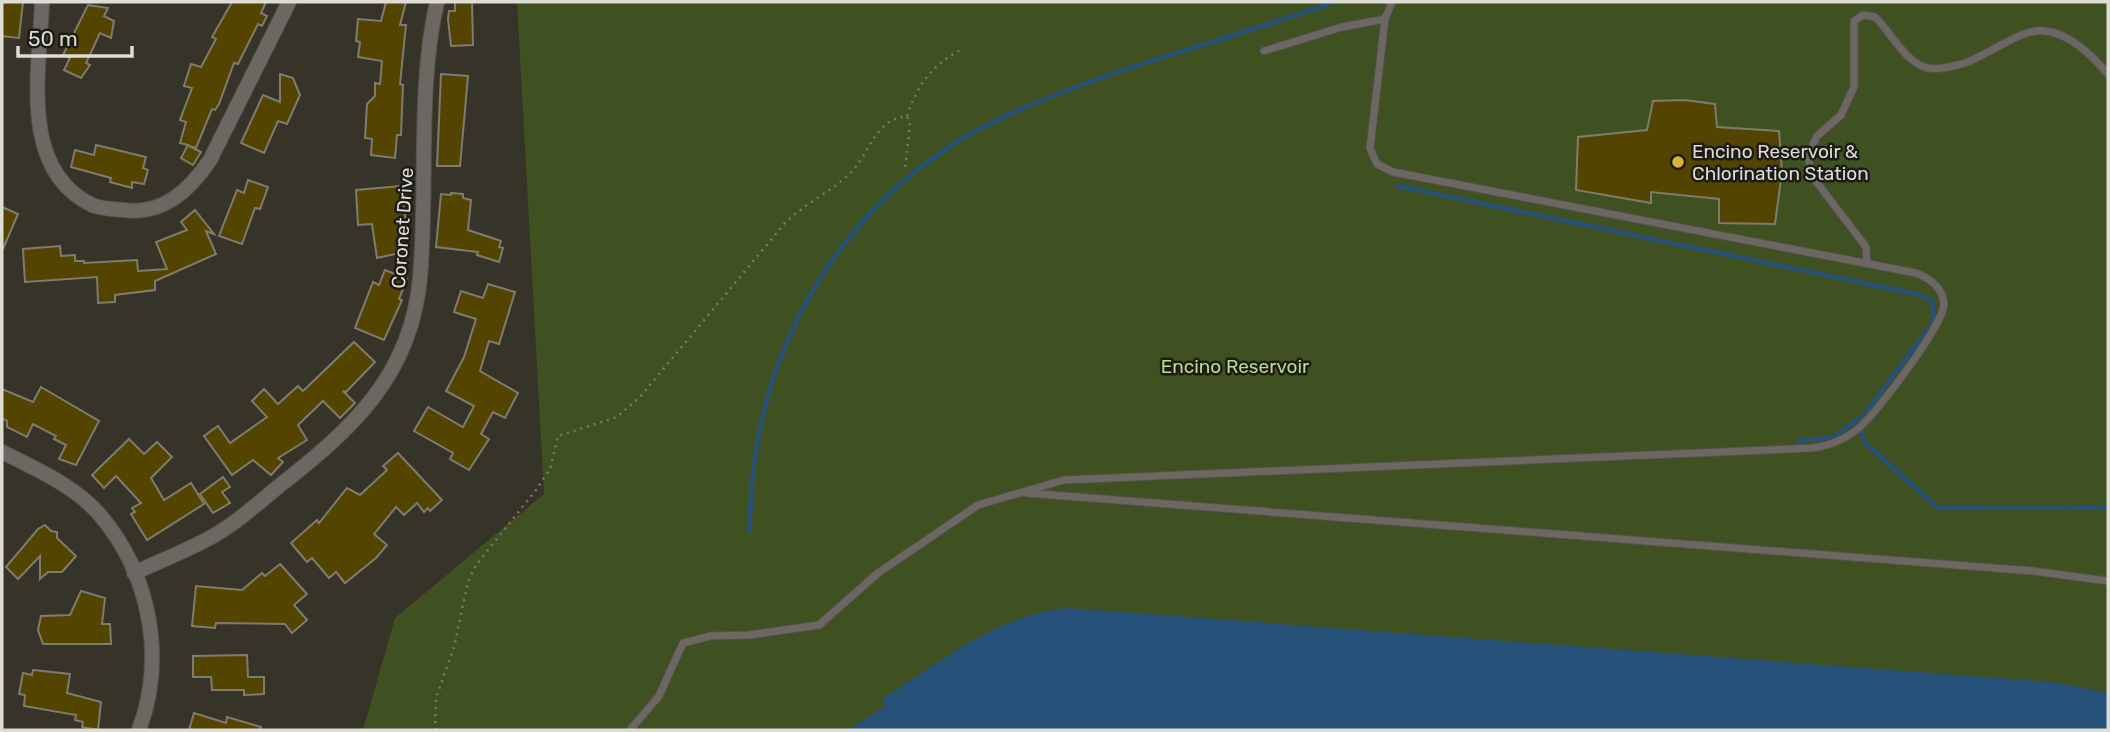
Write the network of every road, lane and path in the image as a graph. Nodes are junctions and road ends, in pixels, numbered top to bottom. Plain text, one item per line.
1 (42, 2) edge
2 (289, 2) edge
3 (437, 2) edge
4 (1392, 2) edge
5 (1385, 19) junction
6 (964, 48) dead end
7 (1264, 51) dead end
8 (2108, 74) edge
9 (907, 116) junction
10 (905, 169) dead end
11 (1867, 263) junction
12 (2, 453) edge
13 (1019, 492) junction
14 (134, 573) junction
15 (2108, 580) edge
16 (139, 730) edge
17 (435, 730) edge
18 (630, 730) edge

1 - 2 street
3 - 14 street, Coronet Drive
4 - 5 lane
5 - 7 lane
5 - 11 lane
6 - 9 path
8 - 11 lane
9 - 10 path
9 - 17 path
11 - 13 lane
12 - 14 street
13 - 15 lane
13 - 18 lane
14 - 16 street

